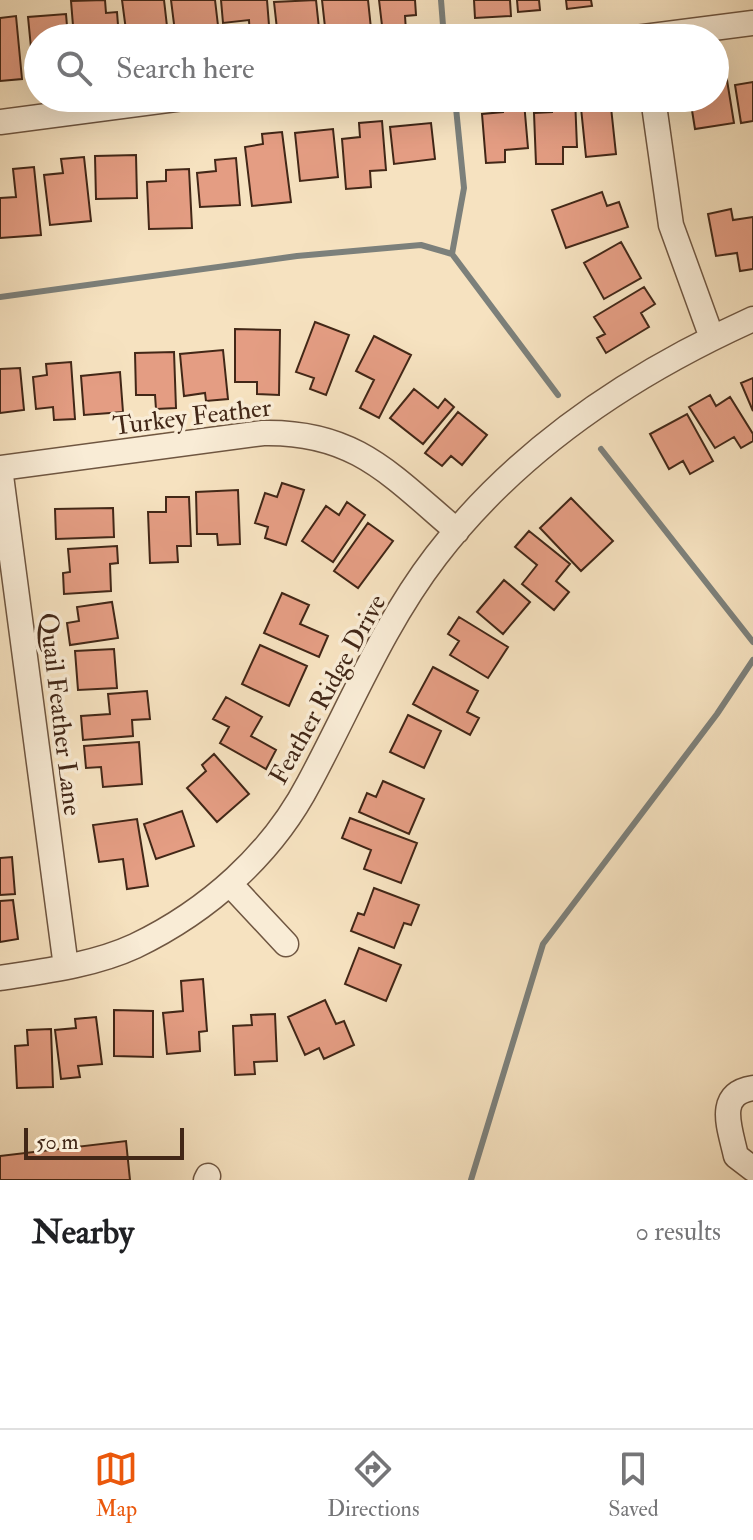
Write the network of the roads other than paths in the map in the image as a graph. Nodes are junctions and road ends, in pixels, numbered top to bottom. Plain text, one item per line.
1 (753, 23) edge
2 (729, 26) edge
3 (76, 112) edge
4 (655, 112) edge
5 (0, 122) edge
6 (753, 319) edge
7 (712, 338) junction
8 (0, 468) edge
9 (457, 531) junction
10 (230, 884) junction
11 (286, 944) dead end
12 (66, 967) junction
13 (0, 978) edge
14 (753, 1088) edge
15 (753, 1169) edge

1 - 2 street
3 - 5 street
4 - 7 street
6 - 7 street, Feather Ridge Drive
7 - 9 street, Feather Ridge Drive
8 - 9 street, Turkey Feather
8 - 12 street, Quail Feather Lane
9 - 10 street, Feather Ridge Drive
10 - 11 street
10 - 12 street, Feather Ridge Drive
12 - 13 street, Feather Ridge Drive
14 - 15 street

